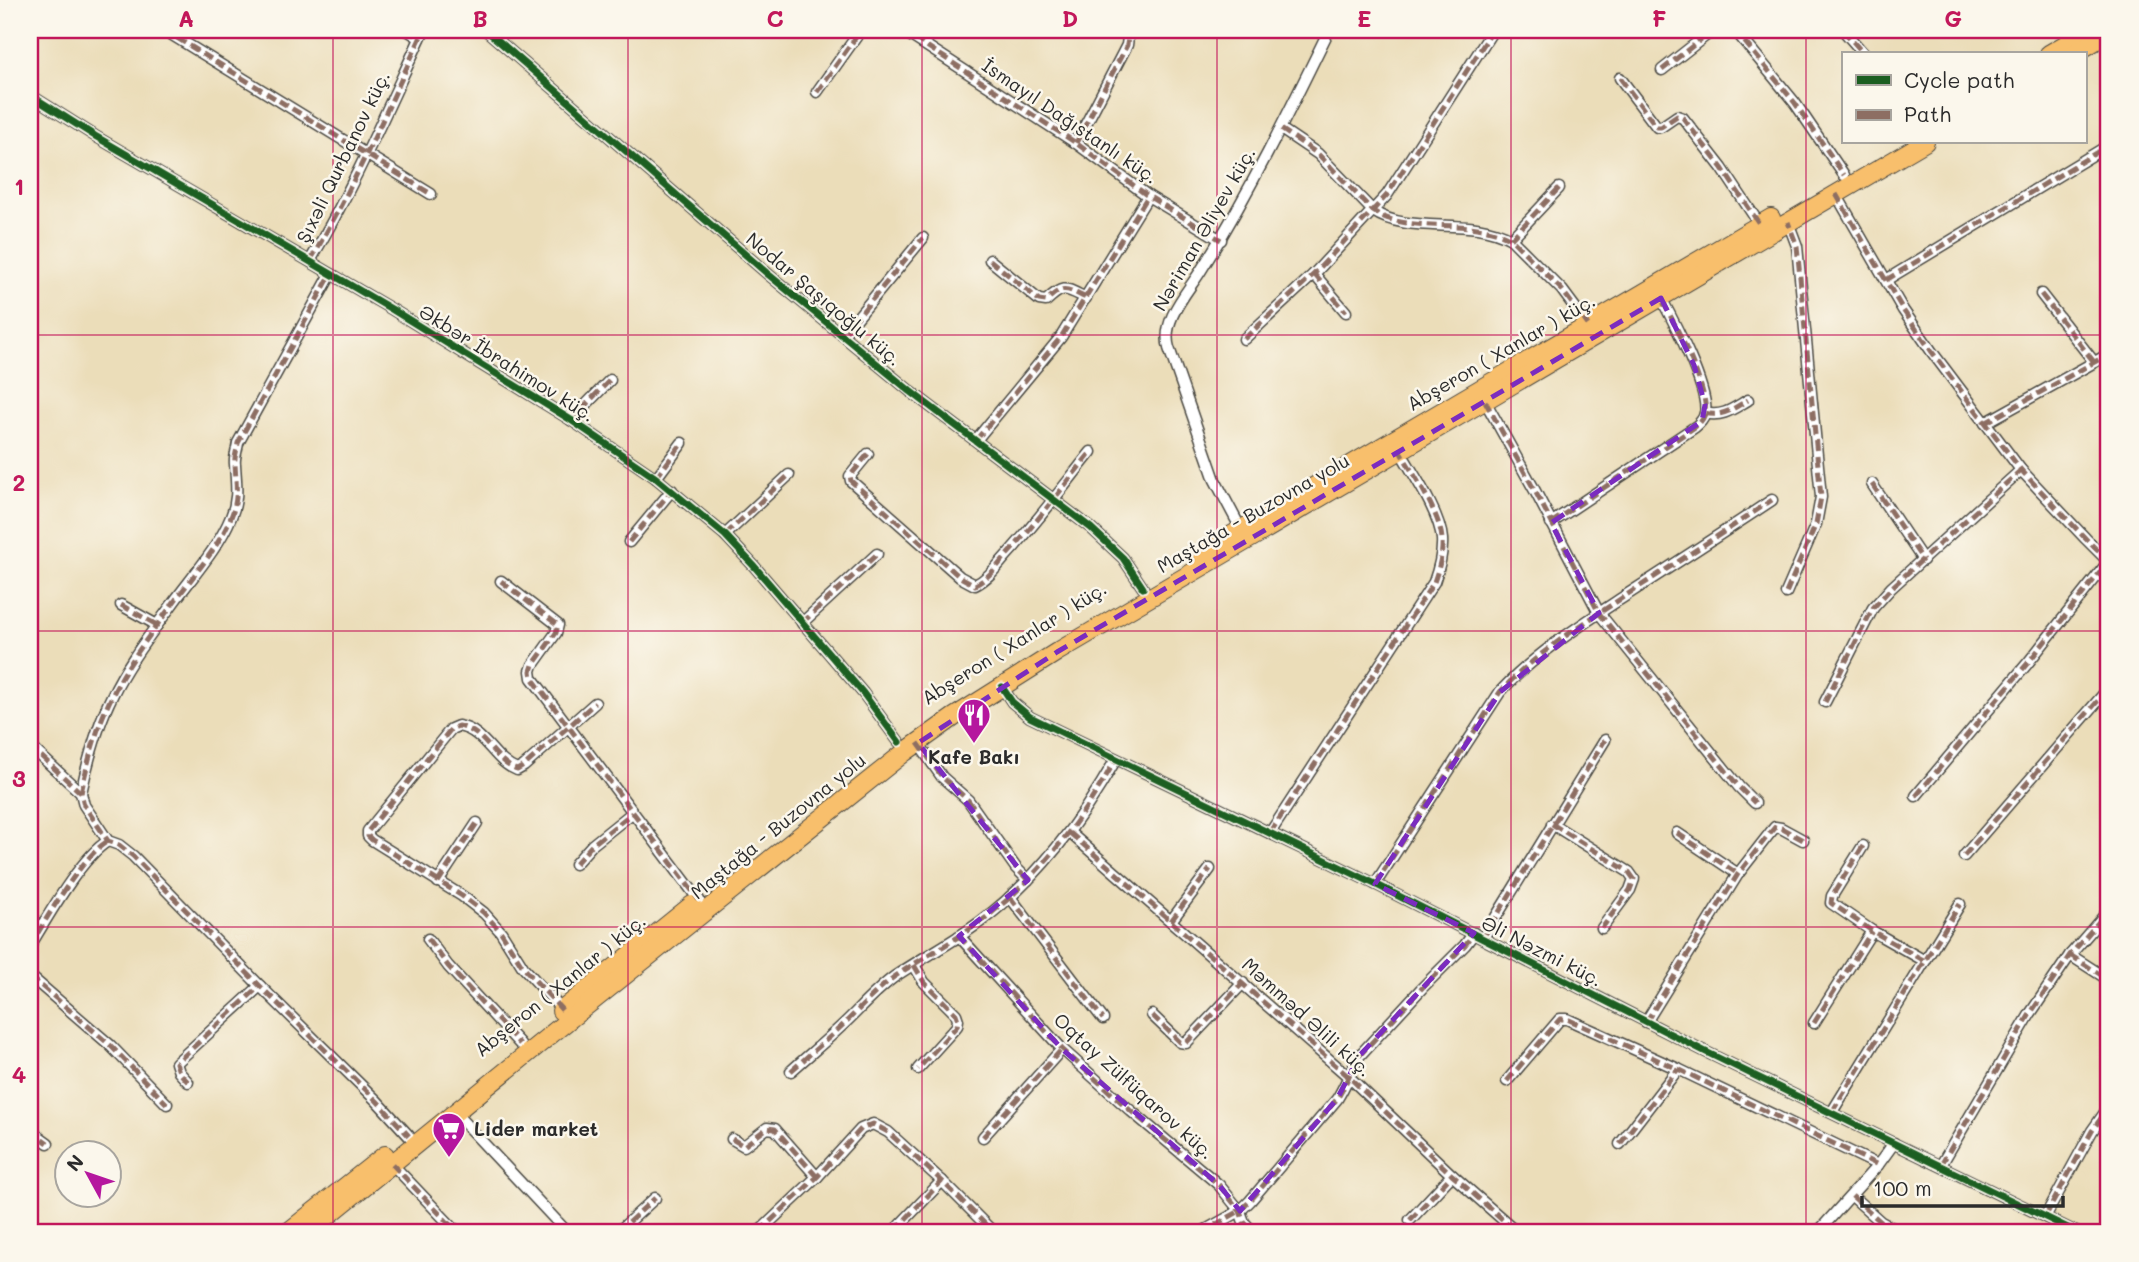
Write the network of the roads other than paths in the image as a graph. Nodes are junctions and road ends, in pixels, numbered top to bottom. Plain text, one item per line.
1 (164, 30) edge
2 (407, 30) edge
3 (486, 30) edge
4 (861, 30) edge
5 (902, 30) edge
6 (1129, 30) edge
7 (1329, 30) edge
8 (1493, 30) edge
9 (1713, 30) edge
10 (1735, 30) edge
11 (1843, 30) edge
12 (2099, 33) edge
13 (422, 34) edge
14 (1862, 52) edge
15 (2054, 52) edge
16 (2075, 52) edge
17 (1662, 70) dead end
18 (1620, 78) dead end
19 (817, 92) dead end
20 (30, 95) edge
21 (1281, 129) junction
22 (1076, 143) junction
23 (1898, 144) edge
24 (1922, 144) edge
25 (2109, 145) edge
26 (365, 153) junction
27 (1844, 175) junction
28 (1559, 188) dead end
29 (431, 194) dead end
30 (1836, 194) junction
31 (1148, 196) junction
32 (1373, 211) junction
33 (1788, 222) junction
34 (1760, 225) junction
35 (923, 239) dead end
36 (1511, 239) junction
37 (1220, 240) junction
38 (990, 260) dead end
39 (310, 261) junction
40 (331, 274) junction
41 (1314, 274) junction
42 (1886, 280) junction
43 (2041, 295) dead end
44 (1086, 298) junction
45 (1661, 298) junction
46 (1346, 312) dead end
47 (1588, 325) junction
48 (843, 335) junction
49 (1244, 340) dead end
50 (2109, 354) edge
51 (2094, 362) junction
52 (610, 380) dead end
53 (1748, 400) dead end
54 (1485, 401) junction
55 (1705, 414) junction
56 (571, 420) junction
57 (1985, 423) junction
58 (976, 440) junction
59 (681, 443) dead end
60 (1400, 451) junction
61 (1091, 452) dead end
62 (868, 454) dead end
63 (2021, 470) junction
64 (789, 475) dead end
65 (656, 478) junction
66 (1872, 484) dead end
67 (672, 490) junction
68 (1053, 499) junction
69 (1772, 500) dead end
70 (1551, 523) junction
71 (1241, 530) junction
72 (725, 535) junction
73 (629, 542) dead end
74 (877, 554) dead end
75 (1923, 560) junction
76 (2109, 561) edge
77 (501, 581) dead end
78 (1143, 587) junction
79 (1786, 593) dead end
80 (121, 606) dead end
81 (1600, 613) junction
82 (802, 623) junction
83 (157, 625) junction
84 (999, 682) junction
85 (2109, 688) edge
86 (1825, 702) dead end
87 (596, 703) dead end
88 (568, 727) junction
89 (1605, 740) dead end
90 (899, 742) junction
91 (918, 743) junction
92 (30, 746) edge
93 (1116, 758) junction
94 (81, 793) junction
95 (1916, 796) dead end
96 (1755, 803) dead end
97 (632, 813) junction
98 (477, 823) dead end
99 (1552, 824) junction
100 (1070, 833) junction
101 (1270, 833) junction
102 (1677, 833) dead end
103 (1802, 840) dead end
104 (108, 841) junction
105 (1863, 846) dead end
106 (1965, 856) dead end
107 (575, 864) dead end
108 (1210, 869) dead end
109 (1738, 874) junction
110 (1028, 880) junction
111 (438, 882) junction
112 (1375, 884) junction
113 (1010, 897) junction
114 (699, 900) junction
115 (1961, 904) dead end
116 (2109, 910) edge
117 (1171, 921) junction
118 (1602, 928) dead end
119 (1872, 931) junction
120 (959, 936) junction
121 (1478, 936) junction
122 (428, 939) dead end
123 (30, 946) edge
124 (2070, 955) junction
125 (1926, 961) junction
126 (915, 965) junction
127 (30, 976) edge
128 (2109, 980) edge
129 (1243, 984) junction
130 (260, 986) junction
131 (562, 1010) junction
132 (1152, 1015) dead end
133 (1102, 1019) dead end
134 (1646, 1021) junction
135 (1814, 1023) dead end
136 (520, 1044) junction
137 (1062, 1049) junction
138 (918, 1069) dead end
139 (1678, 1069) junction
140 (791, 1071) dead end
141 (1349, 1077) junction
142 (1507, 1081) dead end
143 (188, 1082) dead end
144 (167, 1104) dead end
145 (2109, 1107) edge
146 (1832, 1112) junction
147 (456, 1113) junction
148 (30, 1130) edge
149 (409, 1136) junction
150 (983, 1136) dead end
151 (732, 1139) dead end
152 (48, 1143) dead end
153 (1894, 1143) junction
154 (1620, 1144) dead end
155 (392, 1164) junction
156 (1941, 1165) junction
157 (1878, 1166) junction
158 (1452, 1175) junction
159 (817, 1177) junction
160 (942, 1181) junction
161 (1852, 1196) junction
162 (654, 1198) dead end
163 (1240, 1211) junction
164 (2045, 1217) junction
165 (1410, 1220) dead end
166 (769, 1222) junction
167 (895, 1230) dead end
168 (288, 1232) edge
169 (309, 1232) edge
170 (457, 1232) edge
171 (567, 1232) edge
172 (618, 1232) edge
173 (759, 1232) edge
174 (779, 1232) edge
175 (993, 1232) edge
176 (1202, 1232) edge
177 (1252, 1232) edge
178 (1517, 1232) edge
179 (1818, 1232) edge
180 (1900, 1232) edge
181 (2076, 1232) edge

1 - 26 street
2 - 13 street
3 - 48 street, Nodar Şaşıqoğlu küç.
4 - 19 street
5 - 22 street, İsmayıl Dağıstanlı küç.
6 - 22 street
7 - 21 street, Nəriman Əliyev küç.
8 - 32 street
9 - 17 street
10 - 27 street
11 - 14 street
12 - 15 main road
12 - 16 main road
13 - 26 street, Şıxəli Qurbanov küç.
18 - 34 street
20 - 39 street, Əkbər İbrahimov küç.
21 - 32 street
21 - 37 street, Nəriman Əliyev küç.
22 - 31 street, İsmayıl Dağıstanlı küç.
23 - 27 main road, Abşeron ( Xanlar ) küç.
24 - 30 main road, Maştağa - Buzovna yolu
25 - 42 street
26 - 29 street
26 - 39 street, Şıxəli Qurbanov küç.
27 - 34 main road, Abşeron ( Xanlar ) küç.
28 - 36 street
30 - 33 main road, Maştağa - Buzovna yolu
30 - 42 street
31 - 37 street, İsmayıl Dağıstanlı küç.
31 - 44 street
32 - 36 street
32 - 41 street
33 - 45 main road, Maştağa - Buzovna yolu
33 - 79 street
34 - 47 main road, Abşeron ( Xanlar ) küç.
35 - 48 street
36 - 47 street
37 - 71 street, Nəriman Əliyev küç.
38 - 44 street
39 - 40 street, Əkbər İbrahimov küç.
40 - 56 street, Əkbər İbrahimov küç.
40 - 83 street
41 - 46 street
41 - 49 street
42 - 57 street
43 - 51 street
44 - 58 street
45 - 54 main road, Maştağa - Buzovna yolu
45 - 55 street
47 - 71 main road, Abşeron ( Xanlar ) küç.
48 - 58 street, Nodar Şaşıqoğlu küç.
50 - 51 street
51 - 57 street
52 - 56 street
53 - 55 street
54 - 60 main road, Maştağa - Buzovna yolu
54 - 70 street
55 - 70 street
56 - 65 street, Əkbər İbrahimov küç.
57 - 63 street
58 - 68 street, Nodar Şaşıqoğlu küç.
59 - 65 street
60 - 84 main road, Maştağa - Buzovna yolu
60 - 101 street
61 - 68 street
62 - 68 street
63 - 75 street
63 - 76 street
64 - 72 street
65 - 67 street, Əkbər İbrahimov küç.
66 - 75 street
67 - 72 street, Əkbər İbrahimov küç.
67 - 73 street
68 - 78 street, Nodar Şaşıqoğlu küç.
69 - 81 street
70 - 81 street
71 - 78 main road, Abşeron ( Xanlar ) küç.
72 - 82 street, Əkbər İbrahimov küç.
74 - 82 street
75 - 86 street
76 - 95 street
77 - 88 street
78 - 84 main road, Abşeron ( Xanlar ) küç.
80 - 83 street
81 - 96 street
81 - 112 street
82 - 90 street, Əkbər İbrahimov küç.
83 - 94 street
84 - 90 main road, Abşeron ( Xanlar ) küç.
84 - 91 main road, Maştağa - Buzovna yolu
84 - 93 street, Əli Nəzmi küç.
85 - 106 street
87 - 88 street
88 - 97 street
88 - 111 street
89 - 99 street
90 - 114 main road, Abşeron ( Xanlar ) küç.
91 - 110 street
91 - 147 main road, Maştağa - Buzovna yolu
92 - 94 street
93 - 100 street
93 - 101 street, Əli Nəzmi küç.
94 - 104 street
97 - 107 street
97 - 114 street
98 - 111 street
99 - 118 street
99 - 121 street
100 - 110 street
100 - 117 street, Məmməd Əlili küç.
101 - 112 street, Əli Nəzmi küç.
102 - 109 street
103 - 109 street
104 - 123 street
104 - 130 street
105 - 119 street
108 - 117 street
109 - 134 street
110 - 113 street
111 - 131 street
112 - 121 street, Əli Nəzmi küç.
113 - 120 street
113 - 133 street
114 - 131 main road, Abşeron ( Xanlar ) küç.
115 - 125 street
116 - 124 street
117 - 129 street, Məmməd Əlili küç.
119 - 125 street
119 - 135 street
120 - 126 street
120 - 137 street, Oqtay Zülfüqarov küç.
121 - 134 street, Əli Nəzmi küç.
121 - 141 street
122 - 136 street
124 - 128 street
124 - 156 street
125 - 146 street
126 - 138 street
126 - 140 street
127 - 144 street
129 - 132 street
129 - 141 street, Məmməd Əlili küç.
130 - 143 street
130 - 149 street
131 - 136 main road, Abşeron ( Xanlar ) küç.
134 - 146 street, Əli Nəzmi küç.
136 - 149 main road, Abşeron ( Xanlar ) küç.
137 - 150 street
137 - 163 street, Oqtay Zülfüqarov küç.
139 - 142 street
139 - 154 street
139 - 157 street
141 - 158 street, Məmməd Əlili küç.
141 - 163 street
145 - 164 street
146 - 153 street, Əli Nəzmi küç.
147 - 155 main road, Maştağa - Buzovna yolu
147 - 171 street
148 - 152 street
149 - 168 main road, Abşeron ( Xanlar ) küç.
151 - 159 street
153 - 156 street, Əli Nəzmi küç.
153 - 157 street
155 - 169 main road, Maştağa - Buzovna yolu
155 - 170 street
156 - 164 street, Əli Nəzmi küç.
157 - 161 street
158 - 165 street
158 - 178 street, Məmməd Əlili küç.
159 - 160 street
159 - 166 street
160 - 167 street
160 - 175 street
161 - 179 street
161 - 180 street
162 - 172 street
163 - 176 street
163 - 177 street, Oqtay Zülfüqarov küç.
164 - 181 street, Əli Nəzmi küç.
166 - 173 street
166 - 174 street

